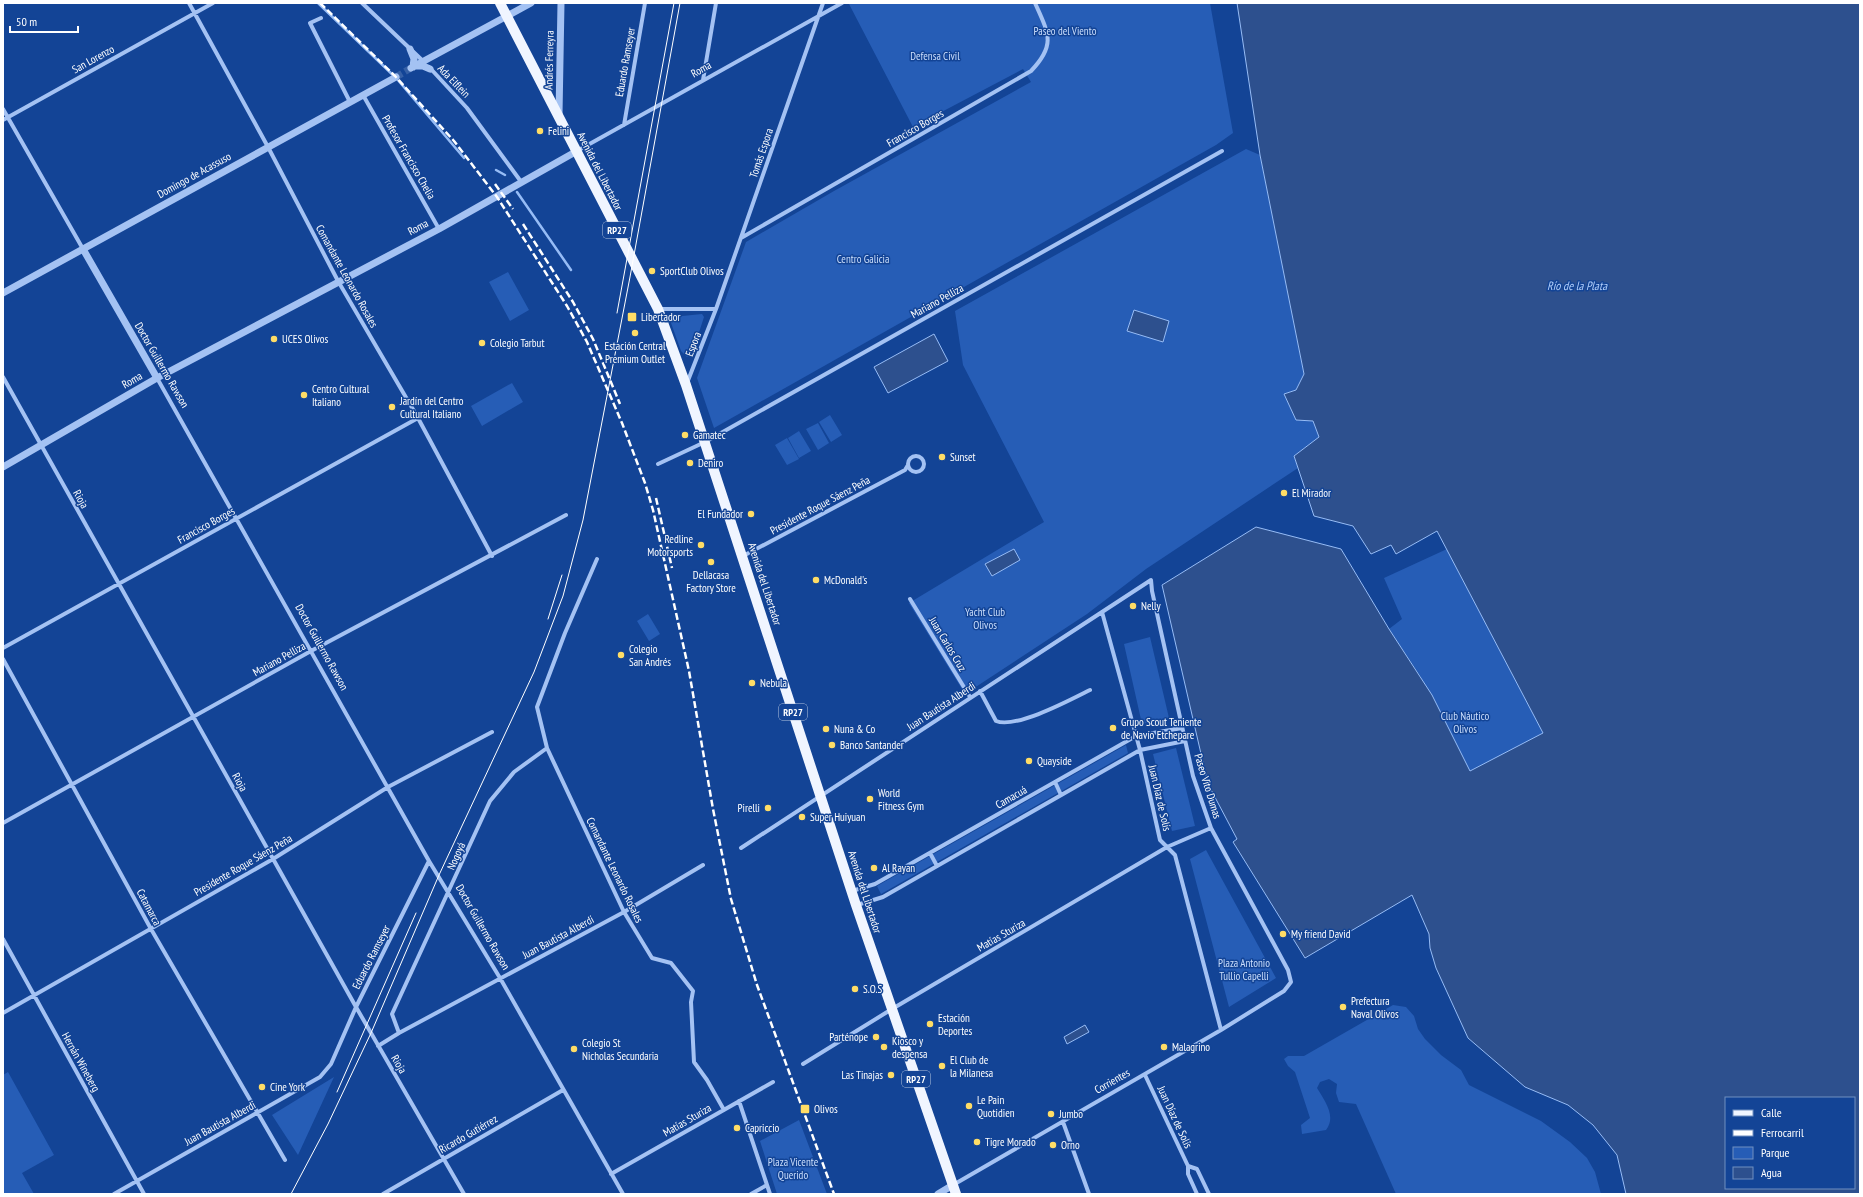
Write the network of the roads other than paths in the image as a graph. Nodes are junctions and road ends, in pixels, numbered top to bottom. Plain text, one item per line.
1 (189, 3) edge
2 (213, 3) edge
3 (362, 3) edge
4 (500, 3) edge
5 (531, 3) edge
6 (561, 3) edge
7 (645, 3) edge
8 (716, 3) edge
9 (823, 3) edge
10 (842, 3) edge
11 (1035, 3) edge
12 (194, 13) junction
13 (820, 15) junction
14 (506, 17) junction
15 (321, 18) dead end
16 (410, 49) junction
17 (422, 61) junction
18 (412, 67) junction
19 (430, 69) junction
20 (396, 77) tunnel mouth
21 (703, 80) junction
22 (363, 95) junction
23 (350, 102) junction
24 (3, 109) edge
25 (559, 117) junction
26 (5, 119) edge
27 (624, 125) junction
28 (268, 147) junction
29 (1222, 150) dead end
30 (577, 151) junction
31 (522, 183) junction
32 (439, 229) junction
33 (741, 238) junction
34 (83, 249) junction
35 (338, 282) junction
36 (3, 293) edge
37 (658, 309) junction
38 (716, 309) junction
39 (3, 377) edge
40 (157, 378) junction
41 (686, 385) junction
42 (418, 418) junction
43 (704, 442) junction
44 (42, 446) junction
45 (658, 464) dead end
46 (908, 465) junction
47 (3, 467) edge
48 (905, 470) junction
49 (913, 471) junction
50 (566, 515) dead end
51 (237, 518) junction
52 (492, 556) junction
53 (743, 556) junction
54 (597, 559) dead end
55 (1152, 580) joint
56 (118, 584) junction
57 (910, 599) dead end
58 (1102, 612) junction
59 (3, 648) edge
60 (311, 651) junction
61 (3, 659) edge
62 (1090, 690) dead end
63 (980, 691) junction
64 (970, 697) junction
65 (194, 718) junction
66 (1182, 728) junction
67 (492, 732) dead end
68 (1136, 736) junction
69 (1185, 741) junction
70 (547, 748) junction
71 (1140, 750) junction
72 (1055, 782) junction
73 (73, 784) junction
74 (388, 787) junction
75 (1061, 794) junction
76 (820, 795) junction
77 (3, 823) edge
78 (1211, 828) junction
79 (1167, 847) junction
80 (741, 848) dead end
81 (930, 853) junction
82 (273, 859) junction
83 (429, 861) junction
84 (703, 865) dead end
85 (937, 866) junction
86 (852, 891) junction
87 (450, 892) junction
88 (856, 905) junction
89 (624, 912) junction
90 (151, 929) junction
91 (3, 938) edge
92 (500, 978) junction
93 (1291, 982) joint
94 (34, 996) junction
95 (356, 1007) junction
96 (892, 1009) junction
97 (3, 1013) edge
98 (1221, 1030) junction
99 (399, 1033) junction
100 (378, 1046) junction
101 (331, 1064) joint
102 (804, 1064) dead end
103 (1146, 1075) junction
104 (773, 1082) dead end
105 (563, 1090) junction
106 (739, 1101) junction
107 (724, 1110) junction
108 (257, 1113) junction
109 (1063, 1122) junction
110 (444, 1159) junction
111 (285, 1160) dead end
112 (1188, 1166) junction
113 (611, 1174) junction
114 (136, 1181) junction
115 (767, 1185) junction
116 (954, 1190) edge
117 (114, 1194) edge
118 (144, 1194) edge
119 (383, 1194) edge
120 (464, 1194) edge
121 (623, 1194) edge
122 (751, 1194) edge
123 (770, 1194) edge
124 (938, 1194) edge
125 (1089, 1194) edge
126 (1197, 1194) edge
127 (1209, 1194) edge

1 - 12 street, Comandante Leonardo Rosales
2 - 12 street, San Lorenzo
3 - 16 street, Ada Elflein
4 - 14 main road, Avenida del Libertador / RP27
5 - 14 street
6 - 25 street, Andrés Ferreyra
7 - 27 street, Eduardo Ramseyer
8 - 21 street
9 - 13 street, Tomás Espora
10 - 13 street, Roma
11 - 33 street, Francisco Borges
12 - 26 street, San Lorenzo
12 - 28 street, Comandante Leonardo Rosales
13 - 21 street, Roma
13 - 33 street, Tomás Espora
14 - 17 street
14 - 25 main road, Avenida del Libertador / RP27
15 - 23 street
16 - 17 street, Ada Elflein
16 - 18 street
17 - 18 street
17 - 19 street, Ada Elflein
18 - 19 street
19 - 31 street, Ada Elflein
20 - 22 street, Domingo de Acassuso
21 - 27 street, Roma
22 - 23 street, Domingo de Acassuso
22 - 32 street, Profesor Francisco Chelia
23 - 28 street, Domingo de Acassuso
24 - 26 street, Doctor Guillermo Rawson
25 - 30 main road, Avenida del Libertador / RP27
26 - 34 street, Doctor Guillermo Rawson
27 - 30 street, Roma
28 - 34 street, Domingo de Acassuso
28 - 35 street, Comandante Leonardo Rosales
29 - 43 street, Mariano Pelliza
30 - 31 street, Roma
30 - 37 main road, Avenida del Libertador / RP27
31 - 32 street, Roma
32 - 35 street, Roma
33 - 38 street, Tomás Espora
34 - 36 street, Domingo de Acassuso
34 - 40 street, Doctor Guillermo Rawson
35 - 40 street, Roma
35 - 42 street, Comandante Leonardo Rosales
37 - 38 street
37 - 41 main road, Avenida del Libertador / RP27
38 - 41 street, Espora
39 - 44 street, Rioja
40 - 44 street, Roma
40 - 51 street, Doctor Guillermo Rawson
41 - 43 main road, Avenida del Libertador / RP27
42 - 51 street, Francisco Borges
42 - 52 street, Comandante Leonardo Rosales
43 - 45 street, Mariano Pelliza
43 - 53 main road, Avenida del Libertador / RP27
44 - 47 street, Roma
44 - 56 street, Rioja
46 - 48 street
46 - 49 street
46 - 49 street
48 - 49 street
48 - 53 street, Presidente Roque Sáenz Peña
50 - 52 street, Mariano Pelliza
51 - 56 street, Francisco Borges
51 - 60 street, Doctor Guillermo Rawson
52 - 60 street, Mariano Pelliza
53 - 76 main road, Avenida del Libertador / RP27
54 - 70 street, Comandante Leonardo Rosales
55 - 58 street, Juan Bautista Alberdi
55 - 66 street, Paseo Vito Dumas
56 - 59 street, Francisco Borges
56 - 65 street, Rioja
57 - 64 street, Juan Carlos Cruz
58 - 63 street, Juan Bautista Alberdi
58 - 68 street, Juan Díaz de Solís
60 - 65 street, Mariano Pelliza
60 - 74 street, Doctor Guillermo Rawson
61 - 73 street, Catamarca
62 - 63 street
63 - 64 street, Juan Bautista Alberdi
64 - 76 street, Juan Bautista Alberdi
65 - 73 street, Mariano Pelliza
65 - 82 street, Rioja
66 - 68 street, Camacuá
66 - 69 street, Paseo Vito Dumas
67 - 74 street, Presidente Roque Sáenz Peña
68 - 71 street, Juan Díaz de Solís
68 - 72 street, Camacuá
69 - 71 street, Camacuá
69 - 78 street, Paseo Vito Dumas
70 - 87 street, Nogoyá
70 - 89 street, Comandante Leonardo Rosales
71 - 75 street, Camacuá
71 - 79 street, Juan Díaz de Solís
72 - 75 street
72 - 81 street, Camacuá
73 - 77 street, Mariano Pelliza
73 - 90 street, Catamarca
74 - 82 street, Presidente Roque Sáenz Peña
74 - 83 street, Doctor Guillermo Rawson
75 - 85 street, Camacuá
76 - 80 street, Juan Bautista Alberdi
76 - 86 main road, Avenida del Libertador / RP27
78 - 79 street, Matías Sturiza
78 - 93 street, Paseo Vito Dumas
79 - 96 street, Matías Sturiza
79 - 98 street, Juan Díaz de Solís
81 - 85 street
81 - 86 street, Camacuá
82 - 90 street, Presidente Roque Sáenz Peña
82 - 95 street, Rioja
83 - 87 street, Doctor Guillermo Rawson
83 - 95 street, Eduardo Ramseyer
84 - 89 street, Juan Bautista Alberdi
85 - 88 street, Camacuá
86 - 88 main road, Avenida del Libertador / RP27
87 - 92 street, Doctor Guillermo Rawson
87 - 99 street, Nogoyá
88 - 96 main road, Avenida del Libertador / RP27
89 - 92 street, Juan Bautista Alberdi
89 - 107 street, Comandante Leonardo Rosales
90 - 94 street, Presidente Roque Sáenz Peña
90 - 108 street, Catamarca
91 - 94 street, Hernán Wineberg
92 - 99 street, Juan Bautista Alberdi
92 - 105 street, Doctor Guillermo Rawson
93 - 98 street, Corrientes
94 - 97 street, Presidente Roque Sáenz Peña
94 - 114 street, Hernán Wineberg
95 - 100 street, Rioja
95 - 101 street, Eduardo Ramseyer
96 - 102 street, Matías Sturiza
96 - 116 main road, Avenida del Libertador / RP27
98 - 103 street, Corrientes
99 - 100 street, Juan Bautista Alberdi
100 - 110 street, Rioja
101 - 108 street, Juan Bautista Alberdi
103 - 109 street, Corrientes
103 - 112 street, Juan Díaz de Solís
104 - 106 street, Matías Sturiza
105 - 110 street, Ricardo Gutiérrez
105 - 113 street, Doctor Guillermo Rawson
106 - 107 street, Matías Sturiza
106 - 115 street
107 - 113 street, Matías Sturiza
108 - 111 street, Catamarca
108 - 114 street, Juan Bautista Alberdi
109 - 116 street, Corrientes
109 - 125 street
110 - 119 street, Ricardo Gutiérrez
110 - 120 street, Rioja
112 - 126 street, Juan Díaz de Solís
112 - 127 street, Juan Díaz de Solís
113 - 121 street, Doctor Guillermo Rawson
114 - 117 street, Juan Bautista Alberdi
114 - 118 street, Hernán Wineberg
115 - 122 street
115 - 123 street
116 - 124 street, Corrientes

